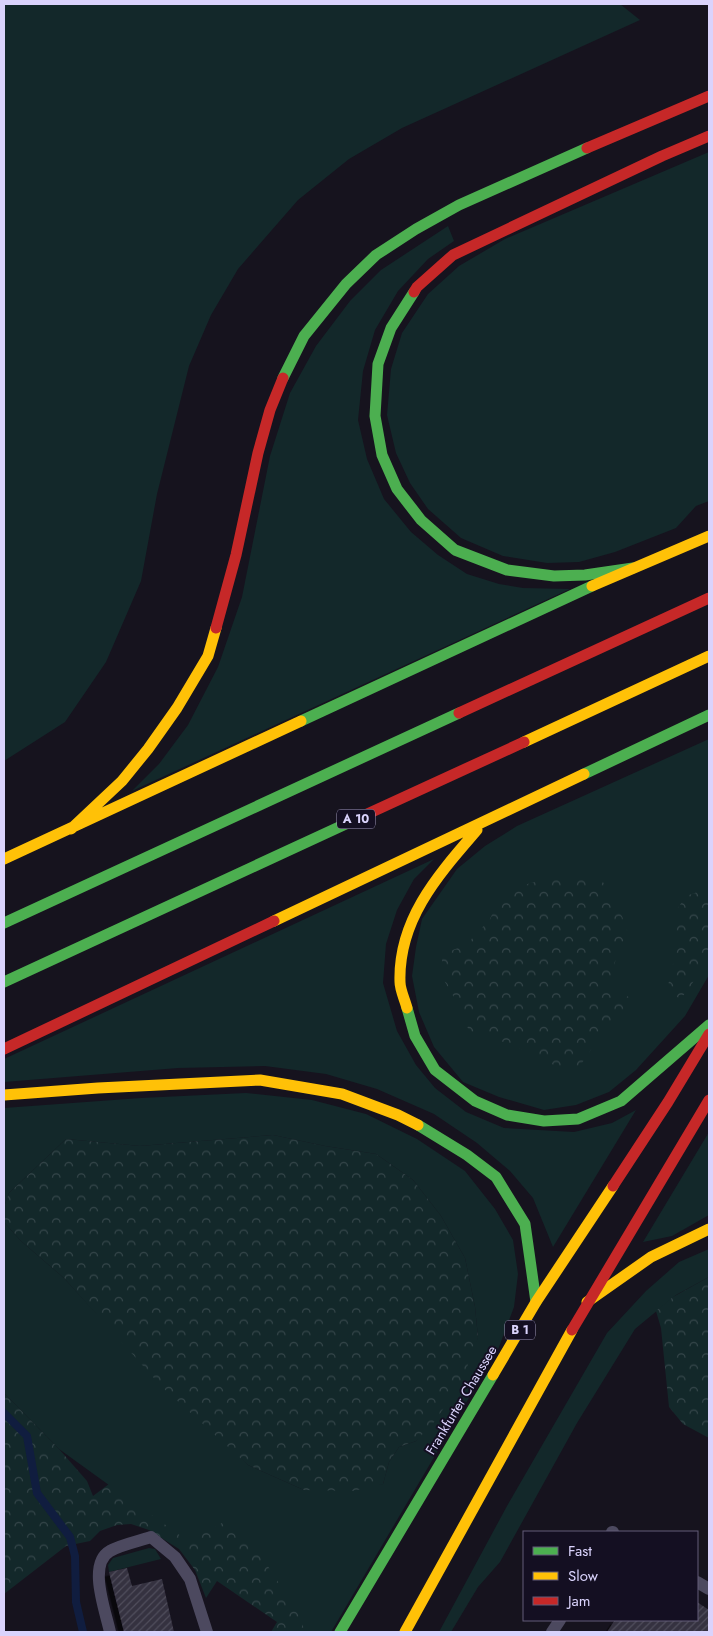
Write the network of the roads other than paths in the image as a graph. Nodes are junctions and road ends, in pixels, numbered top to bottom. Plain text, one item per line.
1 (709, 96) edge
2 (709, 136) edge
3 (709, 536) edge
4 (633, 568) junction
5 (709, 598) edge
6 (709, 656) edge
7 (709, 715) edge
8 (484, 822) junction
9 (71, 829) junction
10 (4, 859) edge
11 (4, 923) edge
12 (4, 982) edge
13 (709, 1025) edge
14 (709, 1034) edge
15 (4, 1049) edge
16 (4, 1095) edge
17 (709, 1100) edge
18 (709, 1229) edge
19 (536, 1302) junction
20 (587, 1302) junction
21 (698, 1583) edge
22 (709, 1589) edge
23 (559, 1621) edge
24 (110, 1632) edge
25 (207, 1632) edge
26 (340, 1632) edge
27 (405, 1632) edge
28 (552, 1632) edge

1 - 9 main road
2 - 4 main road
3 - 4 main road
4 - 9 main road
5 - 11 main road
6 - 12 main road, A 10
7 - 8 main road
8 - 13 main road
8 - 15 main road
9 - 10 main road
14 - 19 main road, Frankfurter Chaussee / B 1
16 - 19 main road
17 - 20 main road
18 - 20 main road
19 - 26 main road, Frankfurter Chaussee / B 1
20 - 27 main road
21 - 22 lane
23 - 28 lane
24 - 25 lane

